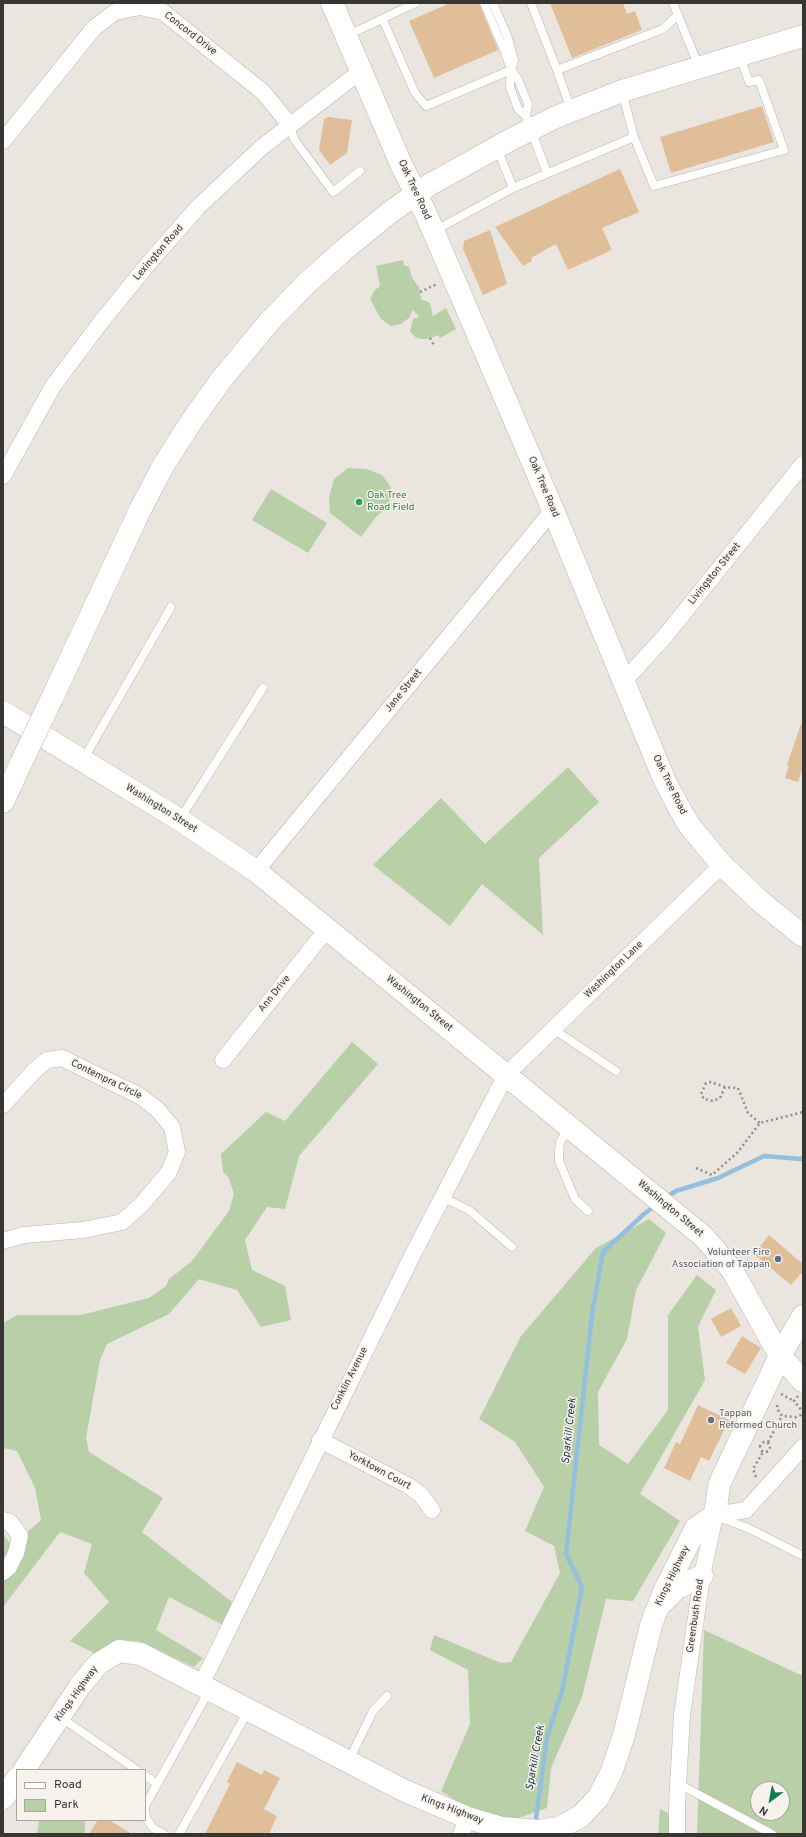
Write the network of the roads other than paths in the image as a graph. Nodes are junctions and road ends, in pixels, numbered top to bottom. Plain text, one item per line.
1 (332, 3) edge
2 (416, 3) edge
3 (484, 3) edge
4 (493, 3) edge
5 (531, 3) edge
6 (673, 3) edge
7 (678, 15) junction
8 (382, 20) junction
9 (346, 36) junction
10 (803, 36) edge
11 (740, 56) junction
12 (699, 68) junction
13 (511, 70) junction
14 (557, 70) junction
15 (361, 71) junction
16 (622, 92) junction
17 (571, 110) junction
18 (529, 122) junction
19 (290, 125) junction
20 (634, 137) junction
21 (3, 141) edge
22 (497, 147) junction
23 (360, 171) dead end
24 (547, 173) junction
25 (513, 188) junction
26 (416, 194) junction
27 (433, 231) junction
28 (803, 464) edge
29 (3, 476) edge
30 (553, 510) junction
31 (171, 606) dead end
32 (624, 681) junction
33 (263, 688) dead end
34 (3, 712) edge
35 (82, 760) junction
36 (3, 802) edge
37 (180, 820) junction
38 (722, 865) junction
39 (256, 871) junction
40 (327, 929) junction
41 (803, 936) edge
42 (553, 1028) junction
43 (223, 1060) dead end
44 (616, 1072) dead end
45 (506, 1075) junction
46 (3, 1105) edge
47 (569, 1127) junction
48 (442, 1197) junction
49 (588, 1211) dead end
50 (3, 1241) edge
51 (512, 1247) dead end
52 (803, 1316) edge
53 (780, 1356) junction
54 (799, 1387) edge
55 (320, 1440) junction
56 (803, 1447) edge
57 (432, 1510) dead end
58 (715, 1515) junction
59 (3, 1520) edge
60 (803, 1556) edge
61 (3, 1572) edge
62 (702, 1576) junction
63 (658, 1608) junction
64 (205, 1688) junction
65 (388, 1696) dead end
66 (249, 1710) junction
67 (60, 1717) junction
68 (348, 1763) junction
69 (25, 1769) edge
70 (136, 1769) edge
71 (146, 1776) edge
72 (16, 1780) edge
73 (157, 1784) junction
74 (679, 1784) junction
75 (3, 1798) edge
76 (146, 1804) edge
77 (146, 1818) edge
78 (464, 1826) edge
79 (164, 1834) edge
80 (179, 1834) edge
81 (677, 1834) edge
82 (772, 1834) edge

1 - 9 street, Oak Tree Road
2 - 8 lane
3 - 13 lane
4 - 13 lane
5 - 14 lane
6 - 7 lane
7 - 12 lane
7 - 14 lane
8 - 9 lane
8 - 13 lane
9 - 15 street, Oak Tree Road
10 - 11 street
11 - 12 street
11 - 20 lane
12 - 16 street
13 - 18 lane
14 - 17 lane
15 - 19 street, Lexington Road
15 - 26 street, Oak Tree Road
16 - 17 street
16 - 20 lane
17 - 18 street
18 - 22 street
18 - 24 lane
19 - 21 street, Concord Drive
19 - 23 lane
19 - 29 street, Lexington Road
20 - 24 lane
22 - 25 lane
22 - 26 street
24 - 25 lane
25 - 27 lane
26 - 27 street, Oak Tree Road
26 - 36 street, bridge
27 - 30 street, Oak Tree Road
28 - 32 street, Livingston Street
30 - 32 street, Oak Tree Road
30 - 39 street, Jane Street
31 - 35 lane
32 - 38 street, Oak Tree Road
33 - 37 lane
34 - 35 street, Washington Street
35 - 37 street, Washington Street
37 - 39 street, Washington Street
38 - 41 street, Oak Tree Road
38 - 42 street, Washington Lane
39 - 40 street, Washington Street
40 - 43 street, Ann Drive
40 - 45 street, Washington Street
42 - 44 lane
42 - 45 street, Washington Lane
45 - 47 street, Washington Street
45 - 48 street, Conklin Avenue
46 - 50 street, Contempra Circle
47 - 49 lane
47 - 53 street, Washington Street
48 - 51 lane
48 - 55 street, Conklin Avenue
52 - 53 street
53 - 54 street, Washington Street
53 - 58 street
55 - 57 street, Yorktown Court
55 - 64 street, Conklin Avenue
56 - 58 street
58 - 60 lane
58 - 62 street, Greenbush Road
58 - 63 street, Kings Highway
59 - 61 street
62 - 63 street
62 - 74 street, Greenbush Road
63 - 78 street, Kings Highway
64 - 66 street, Kings Highway
64 - 67 street, Kings Highway
64 - 73 lane
65 - 68 lane
66 - 68 street, Kings Highway
66 - 80 lane
67 - 69 street, Kings Highway
67 - 70 lane
68 - 78 street, Kings Highway
71 - 73 lane
72 - 75 street
73 - 76 lane
74 - 81 street, Greenbush Road
74 - 82 lane
77 - 79 lane

